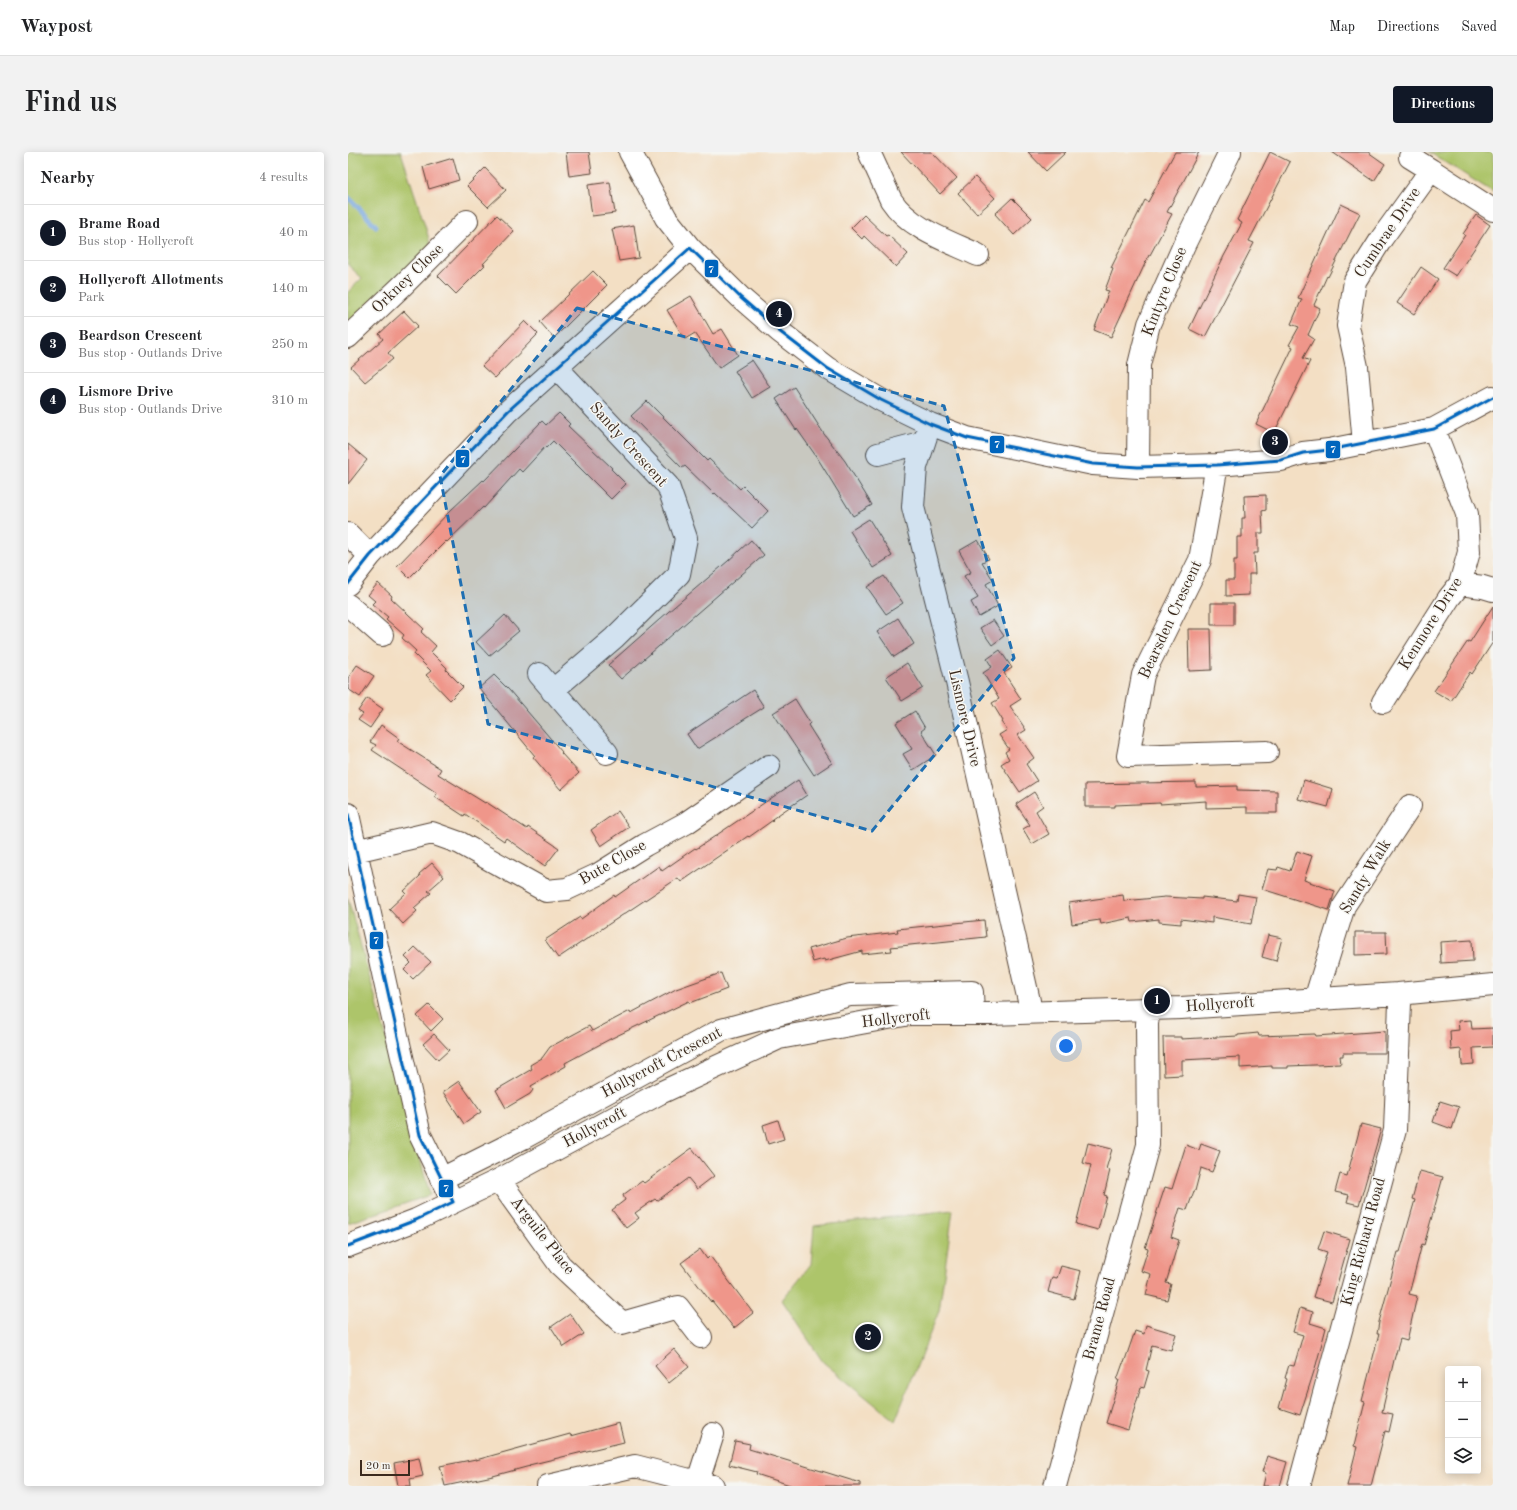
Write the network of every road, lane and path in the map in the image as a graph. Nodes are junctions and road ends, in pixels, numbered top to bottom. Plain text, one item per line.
1 (630, 152) edge
2 (868, 152) edge
3 (1230, 152) edge
4 (1410, 157) dead end
5 (1431, 170) junction
6 (1493, 210) edge
7 (467, 221) dead end
8 (690, 248) junction
9 (978, 255) dead end
10 (348, 336) edge
11 (557, 368) junction
12 (1493, 397) edge
13 (1434, 429) junction
14 (927, 433) junction
15 (1364, 444) junction
16 (878, 454) dead end
17 (1217, 465) junction
18 (1138, 467) junction
19 (348, 534) edge
20 (370, 556) junction
21 (348, 584) edge
22 (1460, 584) junction
23 (1493, 590) edge
24 (348, 605) edge
25 (382, 635) dead end
26 (1383, 702) dead end
27 (1267, 752) dead end
28 (608, 753) dead end
29 (769, 766) dead end
30 (1410, 806) dead end
31 (348, 814) edge
32 (355, 851) junction
33 (1493, 985) edge
34 (1398, 994) junction
35 (1320, 998) junction
36 (1149, 1009) junction
37 (1030, 1012) junction
38 (973, 1014) junction
39 (441, 1178) junction
40 (499, 1180) junction
41 (453, 1202) junction
42 (348, 1246) edge
43 (701, 1337) dead end
44 (713, 1434) dead end
45 (706, 1484) edge
46 (548, 1486) edge
47 (1055, 1486) edge
48 (1299, 1486) edge

1 - 8 street
2 - 9 street
3 - 18 street, Kintyre Close
4 - 5 street
5 - 6 street, Cumbrae Drive
5 - 15 street, Cumbrae Drive
7 - 10 street, Orkney Close
8 - 11 street
8 - 14 street
11 - 20 street
11 - 28 street, Sandy Crescent
12 - 13 street
13 - 15 street
13 - 22 street, Kenmore Drive
14 - 16 street
14 - 18 street
14 - 37 street, Lismore Drive
15 - 17 street
17 - 18 street
17 - 27 street, Bearsden Crescent
19 - 20 street
20 - 21 street
22 - 23 street
22 - 26 street, Kenmore Drive
24 - 25 street
29 - 32 street, Bute Close
30 - 35 street, Sandy Walk
31 - 32 street
32 - 39 street
33 - 34 street, Hollycroft
34 - 35 street, Hollycroft
34 - 48 street, King Richard Road
35 - 36 street, Hollycroft
36 - 37 street, Hollycroft
36 - 47 street, Brame Road
37 - 38 street, Hollycroft
38 - 39 street, Hollycroft Crescent
38 - 40 street, Hollycroft
39 - 41 street
40 - 41 street, Hollycroft
40 - 43 street, Arguile Place
41 - 42 street, Hollycroft
44 - 45 street
45 - 46 street

